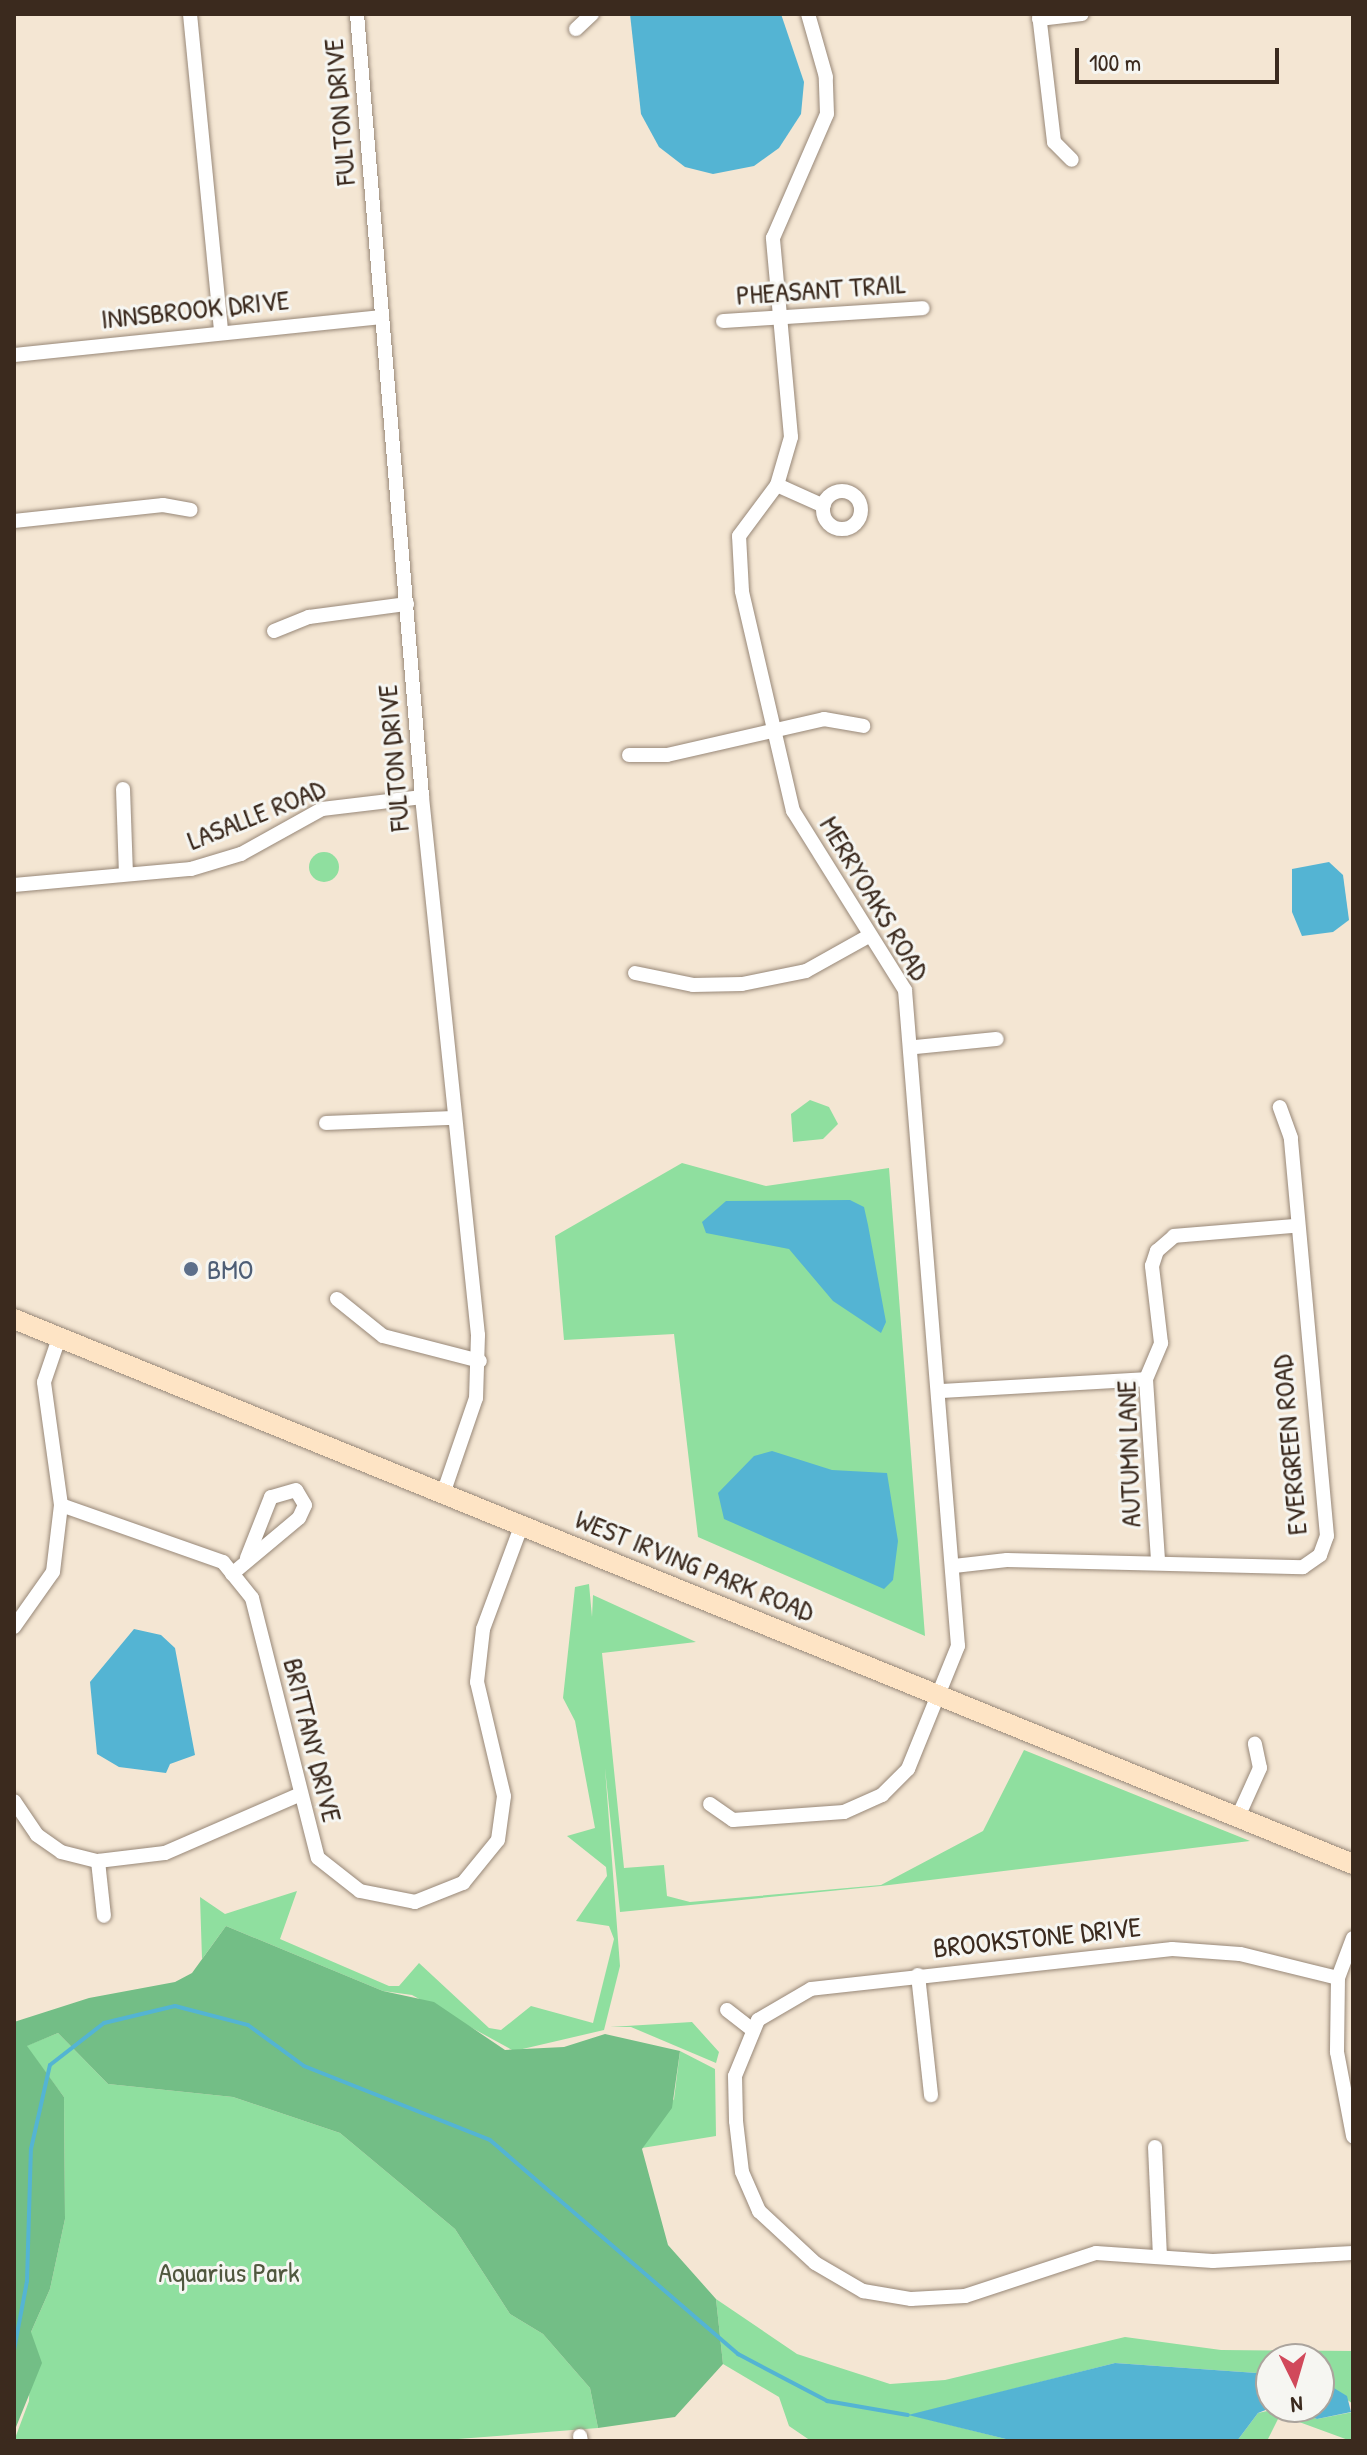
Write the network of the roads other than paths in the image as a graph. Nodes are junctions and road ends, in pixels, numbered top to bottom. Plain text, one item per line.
1 (190, 14) edge
2 (357, 14) edge
3 (592, 14) edge
4 (808, 14) edge
5 (1082, 14) edge
6 (1039, 16) edge
7 (576, 29) dead end
8 (1072, 160) dead end
9 (923, 308) dead end
10 (382, 317) junction
11 (784, 317) junction
12 (723, 321) dead end
13 (221, 331) junction
14 (14, 355) edge
15 (777, 485) junction
16 (824, 506) dead end
17 (191, 510) dead end
18 (14, 521) edge
19 (407, 604) junction
20 (274, 631) dead end
21 (863, 726) dead end
22 (773, 729) junction
23 (629, 755) dead end
24 (123, 789) dead end
25 (422, 797) junction
26 (126, 874) junction
27 (14, 885) edge
28 (869, 936) junction
29 (635, 973) dead end
30 (997, 1039) dead end
31 (915, 1047) junction
32 (1280, 1107) dead end
33 (453, 1118) junction
34 (326, 1123) dead end
35 (1294, 1226) junction
36 (337, 1299) dead end
37 (14, 1319) edge
38 (59, 1338) junction
39 (480, 1361) junction
40 (1146, 1379) junction
41 (940, 1391) junction
42 (444, 1491) junction
43 (61, 1505) junction
44 (522, 1524) junction
45 (247, 1558) junction
46 (1158, 1560) junction
47 (954, 1566) junction
48 (232, 1574) junction
49 (14, 1627) edge
50 (940, 1697) junction
51 (1255, 1744) dead end
52 (296, 1796) junction
53 (14, 1801) edge
54 (710, 1804) dead end
55 (1237, 1819) junction
56 (98, 1861) junction
57 (1353, 1864) edge
58 (104, 1916) dead end
59 (1353, 1938) edge
60 (918, 1975) junction
61 (1338, 1978) junction
62 (727, 2010) dead end
63 (753, 2030) junction
64 (931, 2095) dead end
65 (1353, 2136) edge
66 (1155, 2147) dead end
67 (1353, 2253) edge
68 (1160, 2256) junction

1 - 13 street
2 - 10 street, FULTON DRIVE
3 - 7 street
4 - 11 street, MERRYOAKS ROAD
5 - 6 street
6 - 8 street
9 - 11 street, PHEASANT TRAIL
10 - 13 street, INNSBROOK DRIVE
10 - 19 street, FULTON DRIVE
11 - 12 street, PHEASANT TRAIL
11 - 15 street, MERRYOAKS ROAD
13 - 14 street, INNSBROOK DRIVE
15 - 16 street
15 - 22 street, MERRYOAKS ROAD
17 - 18 street
19 - 20 street
19 - 25 street, FULTON DRIVE
21 - 22 street
22 - 23 street
22 - 28 street, MERRYOAKS ROAD
24 - 26 street
25 - 26 street, LASALLE ROAD
25 - 33 street, FULTON DRIVE
26 - 27 street, LASALLE ROAD
28 - 29 street
28 - 31 street, MERRYOAKS ROAD
30 - 31 street
31 - 41 street, MERRYOAKS ROAD
32 - 35 street, EVERGREEN ROAD
33 - 34 street
33 - 39 street, FULTON DRIVE
35 - 40 street, AUTUMN LANE
35 - 46 street, EVERGREEN ROAD
36 - 39 street
37 - 38 main road, WEST IRVING PARK ROAD
38 - 42 main road, WEST IRVING PARK ROAD
38 - 43 street
39 - 42 street, FULTON DRIVE
40 - 41 street
40 - 46 street, AUTUMN LANE
41 - 47 street, MERRYOAKS ROAD
42 - 44 main road, WEST IRVING PARK ROAD
43 - 48 street, BRITTANY DRIVE
43 - 49 street
44 - 50 main road, WEST IRVING PARK ROAD
44 - 52 street, BRITTANY DRIVE
45 - 45 street
45 - 48 street
46 - 47 street, EVERGREEN ROAD
47 - 50 street, MERRYOAKS ROAD
48 - 52 street, BRITTANY DRIVE
50 - 54 street, MERRYOAKS ROAD
50 - 55 main road, WEST IRVING PARK ROAD
51 - 55 street
52 - 56 street
53 - 56 street
55 - 57 main road, WEST IRVING PARK ROAD
56 - 58 street
59 - 61 street
60 - 61 street, BROOKSTONE DRIVE
60 - 63 street, BROOKSTONE DRIVE
60 - 64 street
61 - 65 street
62 - 63 street
63 - 68 street
66 - 68 street
67 - 68 street

